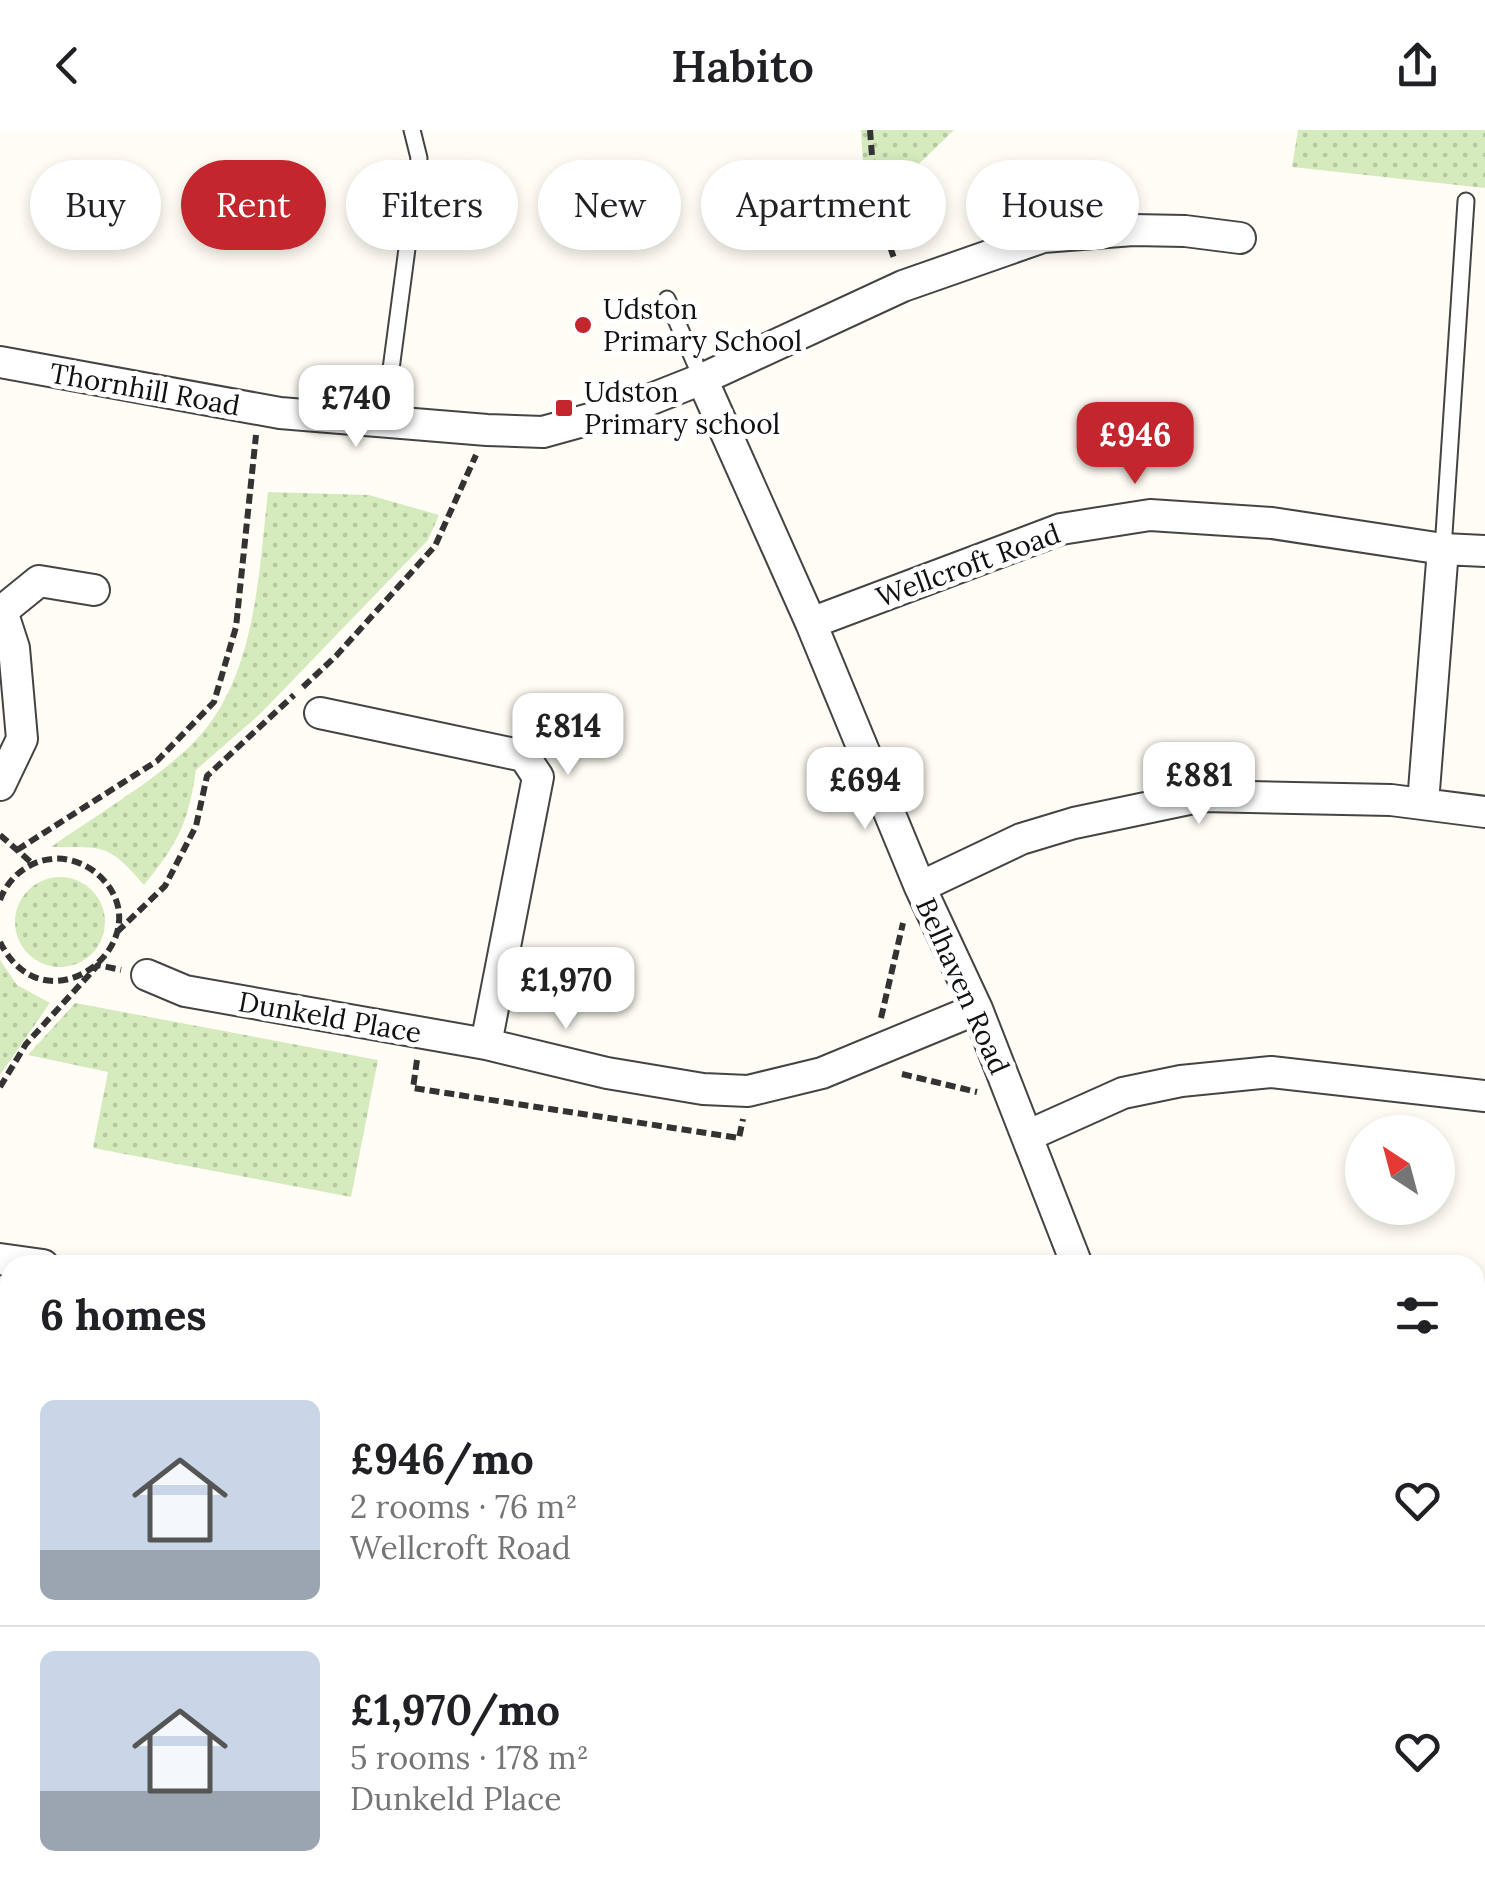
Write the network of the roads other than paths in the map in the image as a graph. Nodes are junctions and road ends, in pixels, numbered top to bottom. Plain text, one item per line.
1 (412, 130) edge
2 (1466, 201) dead end
3 (1240, 238) dead end
4 (667, 299) dead end
5 (0, 362) edge
6 (702, 380) junction
7 (384, 422) junction
8 (1443, 549) junction
9 (1485, 551) edge
10 (94, 590) dead end
11 (811, 623) junction
12 (320, 713) dead end
13 (0, 785) edge
14 (1423, 804) junction
15 (1485, 812) edge
16 (917, 881) junction
17 (147, 975) dead end
18 (976, 1009) junction
19 (486, 1044) junction
20 (1485, 1096) edge
21 (1027, 1136) junction
22 (1073, 1255) edge

1 - 7 lane
2 - 8 lane
3 - 6 street, Thornhill Road
4 - 6 lane
5 - 7 street, Thornhill Road
6 - 7 street, Thornhill Road
6 - 11 street, Belhaven Road
8 - 9 street, Wellcroft Road
8 - 11 street, Wellcroft Road
8 - 14 street
10 - 13 street
11 - 16 street, Belhaven Road
12 - 19 street
14 - 15 street
14 - 16 street
16 - 18 street, Belhaven Road
17 - 19 street, Dunkeld Place
18 - 19 street, Dunkeld Place
18 - 21 street, Belhaven Road
20 - 21 street
21 - 22 street, Belhaven Road

